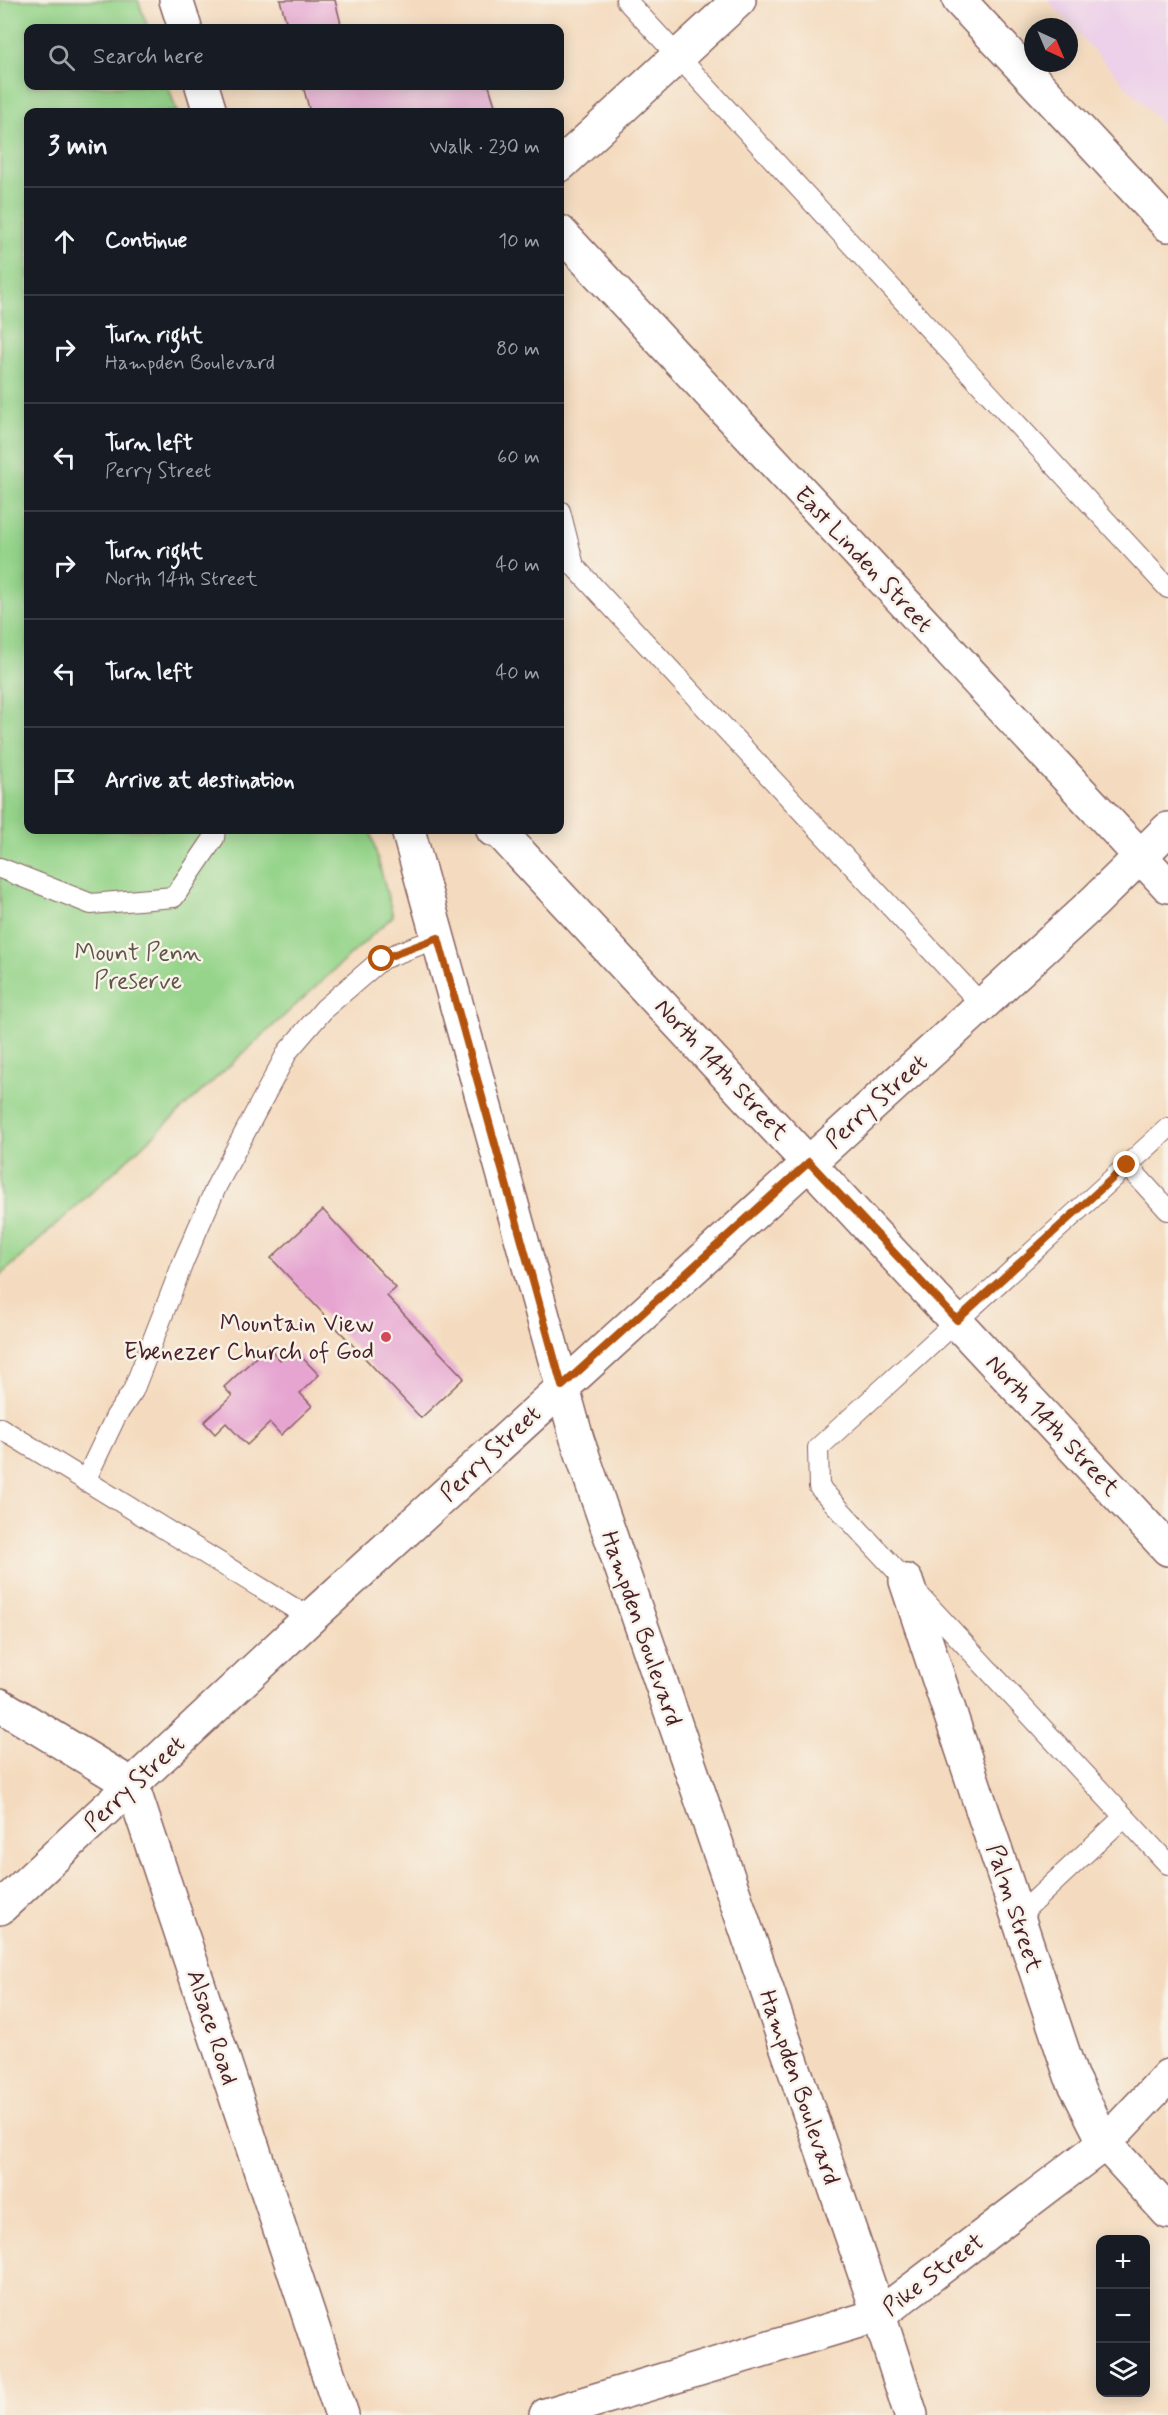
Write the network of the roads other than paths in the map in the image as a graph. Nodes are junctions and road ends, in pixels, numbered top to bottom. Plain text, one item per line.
1 (176, 0) edge
2 (626, 0) edge
3 (739, 0) edge
4 (958, 0) edge
5 (184, 24) edge
6 (678, 57) junction
7 (203, 90) edge
8 (209, 108) edge
9 (564, 161) edge
10 (1168, 225) edge
11 (564, 236) edge
12 (564, 527) edge
13 (1168, 588) edge
14 (1168, 829) edge
15 (214, 834) edge
16 (409, 834) edge
17 (502, 834) edge
18 (1139, 856) junction
19 (0, 868) edge
20 (1168, 886) edge
21 (438, 938) junction
22 (982, 1005) junction
23 (1168, 1128) edge
24 (809, 1162) junction
25 (1127, 1165) junction
26 (1168, 1210) edge
27 (957, 1320) junction
28 (562, 1386) junction
29 (0, 1428) edge
30 (85, 1481) junction
31 (1168, 1549) edge
32 (906, 1581) junction
33 (310, 1618) junction
34 (0, 1705) edge
35 (132, 1785) junction
36 (1124, 1817) junction
37 (1168, 1864) edge
38 (0, 1908) edge
39 (1018, 1916) junction
40 (1168, 2076) edge
41 (1105, 2143) junction
42 (1168, 2212) edge
43 (879, 2315) junction
44 (342, 2415) edge
45 (546, 2415) edge
46 (911, 2415) edge

1 - 5 street
2 - 6 lane
3 - 6 street
4 - 10 street
6 - 9 street
6 - 13 lane
7 - 8 street
11 - 18 street, East Linden Street
12 - 22 lane
14 - 18 street, Perry Street
15 - 19 lane
16 - 21 street, Hampden Boulevard
17 - 24 street, North 14th Street
18 - 20 street, East Linden Street
18 - 22 street, Perry Street
21 - 28 street, Hampden Boulevard
21 - 30 lane
22 - 24 street, Perry Street
23 - 25 lane
24 - 27 street, North 14th Street
24 - 28 street, Perry Street
25 - 26 lane
25 - 27 lane
27 - 31 street, North 14th Street
27 - 32 lane
28 - 33 street, Perry Street
28 - 43 street, Hampden Boulevard
29 - 30 lane
30 - 33 lane
32 - 36 lane
32 - 39 street, Palm Street
33 - 35 street, Perry Street
34 - 35 street
35 - 38 street, Perry Street
35 - 44 street, Alsace Road
36 - 37 lane
36 - 39 lane
39 - 41 street, Palm Street
40 - 41 street, Pike Street
41 - 42 street, Palm Street
41 - 43 street, Pike Street
43 - 45 street, Pike Street
43 - 46 street, Hampden Boulevard

